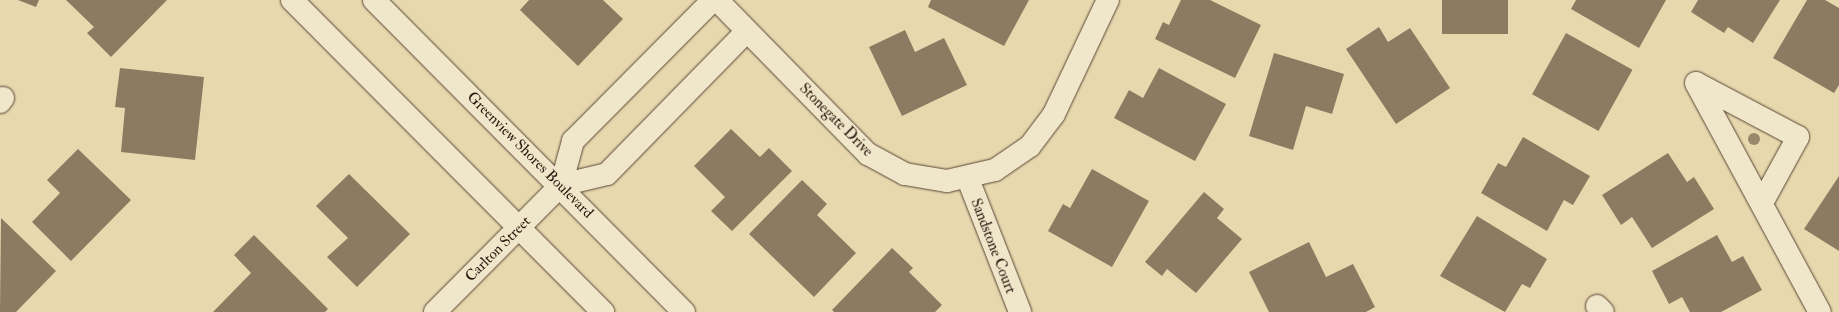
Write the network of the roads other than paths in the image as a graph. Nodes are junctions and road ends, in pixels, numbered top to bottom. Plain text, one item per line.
1 (292, 0) edge
2 (374, 0) edge
3 (713, 0) edge
4 (717, 0) edge
5 (1108, 0) edge
6 (747, 31) junction
7 (968, 179) junction
8 (561, 185) junction
9 (1762, 201) junction
10 (518, 228) junction
11 (435, 312) edge
12 (602, 312) edge
13 (684, 312) edge
14 (1020, 312) edge
15 (1820, 312) edge

1 - 10 street
2 - 8 street, Greenview Shores Boulevard
3 - 8 street
4 - 6 street, Stonegate Drive
5 - 7 street, Stonegate Drive
6 - 7 street, Stonegate Drive
6 - 8 street
7 - 14 street, Sandstone Court
8 - 10 street, Carlton Street
8 - 13 street, Greenview Shores Boulevard
9 - 9 street
9 - 15 street
10 - 11 street, Carlton Street
10 - 12 street

